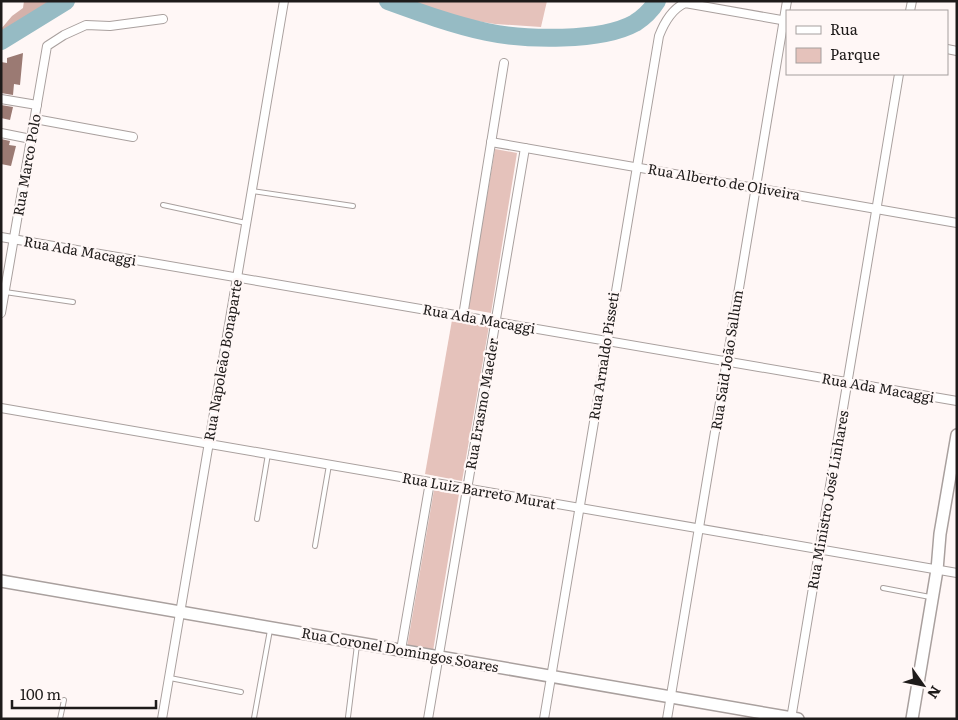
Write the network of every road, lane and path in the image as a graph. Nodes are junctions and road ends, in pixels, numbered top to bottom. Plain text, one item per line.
1 (284, 1) edge
2 (163, 19) dead end
3 (785, 21) edge
4 (504, 64) dead end
5 (900, 75) edge
6 (1, 99) edge
7 (37, 105) junction
8 (35, 119) junction
9 (1, 133) edge
10 (133, 137) dead end
11 (31, 139) junction
12 (491, 142) junction
13 (525, 148) junction
14 (636, 167) junction
15 (756, 188) junction
16 (252, 191) junction
17 (163, 204) dead end
18 (352, 206) dead end
19 (877, 209) junction
20 (246, 223) junction
21 (957, 223) edge
22 (1, 237) edge
23 (14, 239) junction
24 (237, 278) junction
25 (3, 296) edge
26 (73, 302) dead end
27 (1, 313) edge
28 (463, 316) junction
29 (496, 322) junction
30 (607, 341) junction
31 (726, 362) junction
32 (848, 383) junction
33 (957, 401) edge
34 (1, 408) edge
35 (957, 435) edge
36 (209, 444) junction
37 (268, 454) junction
38 (329, 465) junction
39 (957, 479) edge
40 (430, 482) junction
41 (467, 488) junction
42 (579, 508) junction
43 (257, 519) dead end
44 (699, 529) junction
45 (315, 546) dead end
46 (819, 550) junction
47 (937, 570) junction
48 (957, 574) edge
49 (1, 581) edge
50 (883, 588) dead end
51 (932, 598) junction
52 (180, 612) junction
53 (271, 628) junction
54 (358, 643) junction
55 (401, 650) junction
56 (438, 657) junction
57 (551, 676) junction
58 (169, 678) junction
59 (241, 692) dead end
60 (671, 697) junction
61 (64, 700) dead end
62 (348, 717) dead end
63 (254, 718) edge
64 (793, 718) edge
65 (60, 719) edge
66 (162, 719) edge
67 (428, 719) edge
68 (544, 719) edge
69 (667, 719) edge
70 (912, 719) edge

1 - 16 street, Rua Napoleão Bonaparte
2 - 7 street, Rua Marco Polo
3 - 14 street, Rua Arnaldo Pisseti
3 - 15 street, Rua Said João Sallum
4 - 12 street
5 - 19 street, Rua Ministro José Linhares
6 - 7 street
7 - 8 street, Rua Marco Polo
8 - 10 street
8 - 11 street, Rua Marco Polo
9 - 11 street
11 - 23 street, Rua Marco Polo
12 - 13 street, Rua Alberto de Oliveira
12 - 28 street
13 - 14 street, Rua Alberto de Oliveira
13 - 29 street, Rua Erasmo Maeder
14 - 15 street, Rua Alberto de Oliveira
14 - 30 street, Rua Arnaldo Pisseti
15 - 19 street, Rua Alberto de Oliveira
15 - 31 street, Rua Said João Sallum
16 - 18 lane
16 - 20 street, Rua Napoleão Bonaparte
17 - 20 lane
19 - 21 street, Rua Alberto de Oliveira
19 - 32 street, Rua Ministro José Linhares
20 - 24 street, Rua Napoleão Bonaparte
22 - 23 street, Rua Ada Macaggi
23 - 24 street, Rua Ada Macaggi
23 - 25 street, Rua Marco Polo
24 - 28 street, Rua Ada Macaggi
24 - 36 street, Rua Napoleão Bonaparte
25 - 26 lane
25 - 27 street, Rua Marco Polo
28 - 29 street, Rua Ada Macaggi
29 - 30 street, Rua Ada Macaggi
29 - 41 street, Rua Erasmo Maeder
30 - 31 street, Rua Ada Macaggi
30 - 42 street, Rua Arnaldo Pisseti
31 - 32 street, Rua Ada Macaggi
31 - 44 street, Rua Said João Sallum
32 - 33 street, Rua Ada Macaggi
32 - 46 street, Rua Ministro José Linhares
34 - 36 street, Rua Luiz Barreto Murat
35 - 47 street
36 - 37 street, Rua Luiz Barreto Murat
36 - 52 street, Rua Napoleão Bonaparte
37 - 38 street, Rua Luiz Barreto Murat
37 - 43 lane
38 - 40 street, Rua Luiz Barreto Murat
38 - 45 lane
39 - 47 street
40 - 41 street, Rua Luiz Barreto Murat
40 - 55 street
41 - 42 street, Rua Luiz Barreto Murat
41 - 56 street, Rua Erasmo Maeder
42 - 44 street, Rua Luiz Barreto Murat
42 - 57 street, Rua Arnaldo Pisseti
44 - 46 street, Rua Luiz Barreto Murat
44 - 60 street, Rua Said João Sallum
46 - 47 street, Rua Luiz Barreto Murat
46 - 64 street, Rua Ministro José Linhares
47 - 48 street, Rua Luiz Barreto Murat
47 - 51 street
49 - 52 street, Rua Coronel Domingos Soares
50 - 51 lane
51 - 70 street
52 - 53 street, Rua Coronel Domingos Soares
52 - 58 street, Rua Napoleão Bonaparte
53 - 54 street, Rua Coronel Domingos Soares
53 - 63 lane
54 - 55 street, Rua Coronel Domingos Soares
54 - 62 lane
55 - 56 street, Rua Coronel Domingos Soares
56 - 57 street, Rua Coronel Domingos Soares
56 - 67 street, Rua Erasmo Maeder
57 - 60 street, Rua Coronel Domingos Soares
57 - 68 street, Rua Arnaldo Pisseti
58 - 59 lane
58 - 66 street, Rua Napoleão Bonaparte
60 - 64 street, Rua Coronel Domingos Soares
60 - 69 street, Rua Said João Sallum
61 - 65 lane

